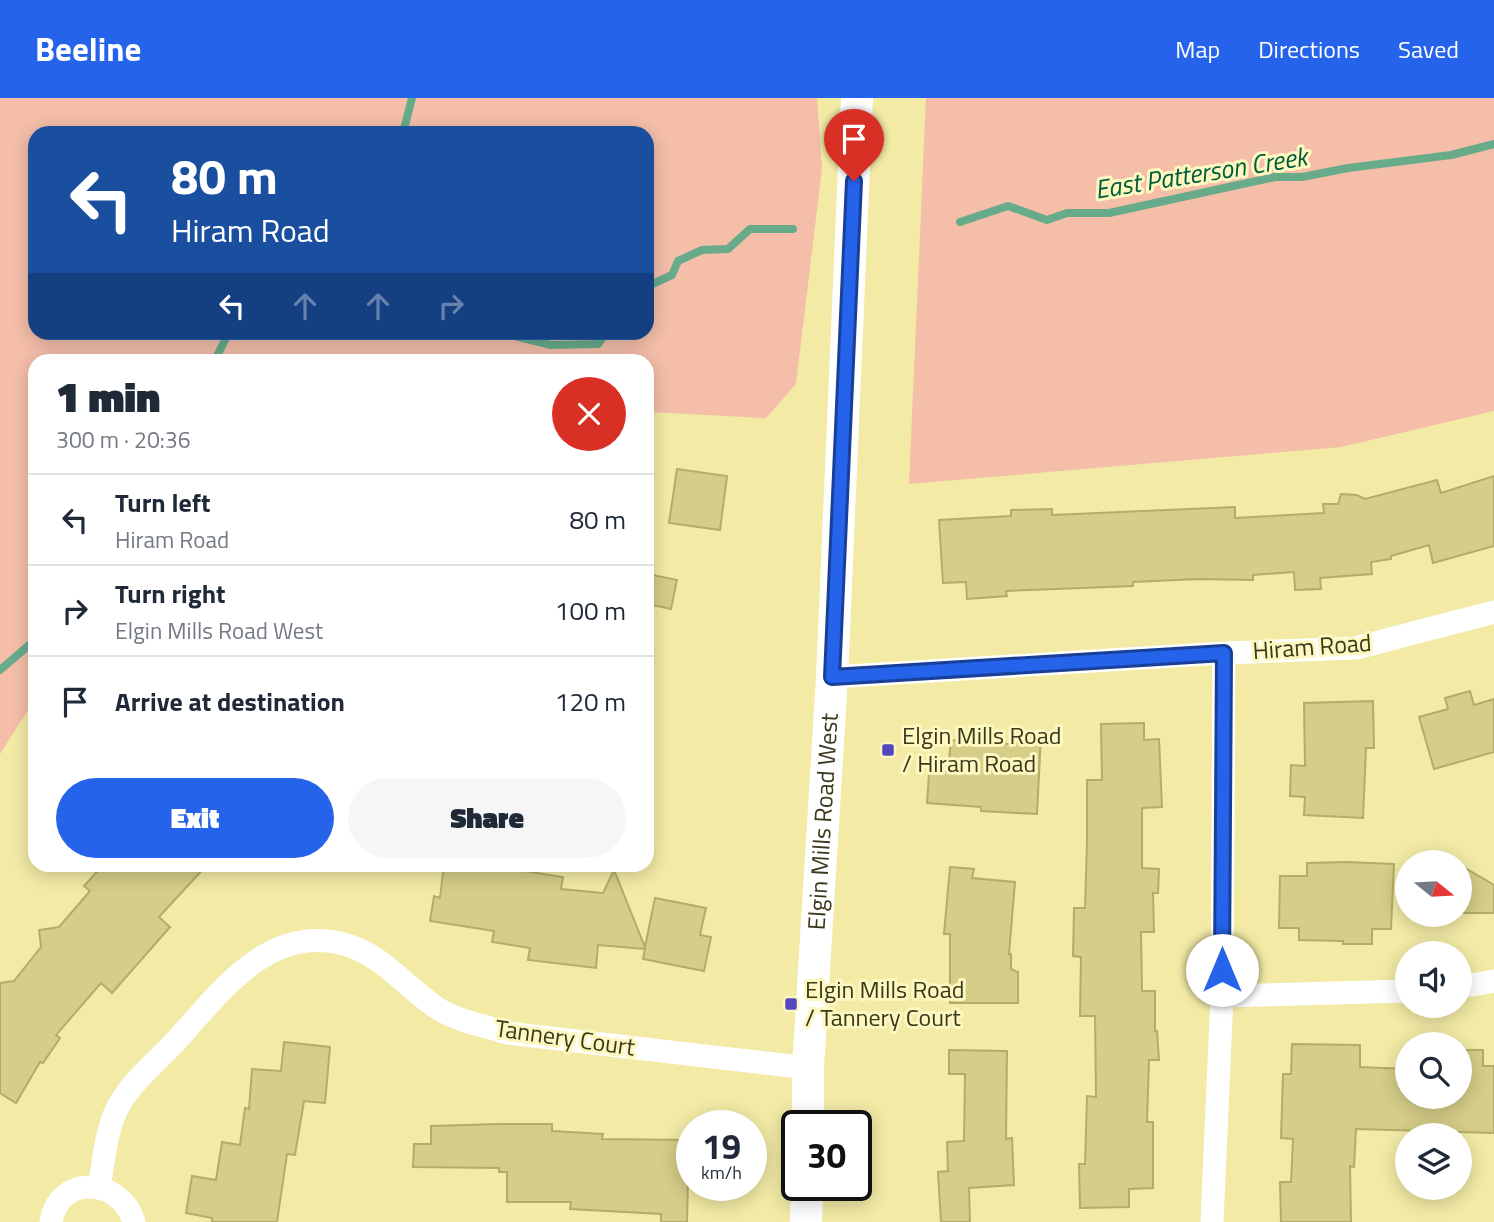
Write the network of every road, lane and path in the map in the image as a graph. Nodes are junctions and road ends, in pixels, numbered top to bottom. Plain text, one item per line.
1 (857, 98) edge
2 (1494, 612) edge
3 (1224, 653) junction
4 (832, 677) junction
5 (1494, 981) edge
6 (1472, 985) edge
7 (1395, 991) edge
8 (1222, 996) junction
9 (808, 1068) junction
10 (808, 1110) edge
11 (99, 1187) junction
12 (807, 1201) edge
13 (51, 1222) edge
14 (134, 1222) edge
15 (806, 1222) edge
16 (1212, 1222) edge

1 - 4 main road, Elgin Mills Road West
2 - 3 street, Hiram Road
3 - 4 street, Hiram Road
3 - 8 street
4 - 9 main road, Elgin Mills Road West
5 - 6 street
7 - 8 street
8 - 16 street
9 - 10 main road, Elgin Mills Road West
9 - 11 street, Tannery Court
11 - 13 street
11 - 14 street
12 - 15 main road

